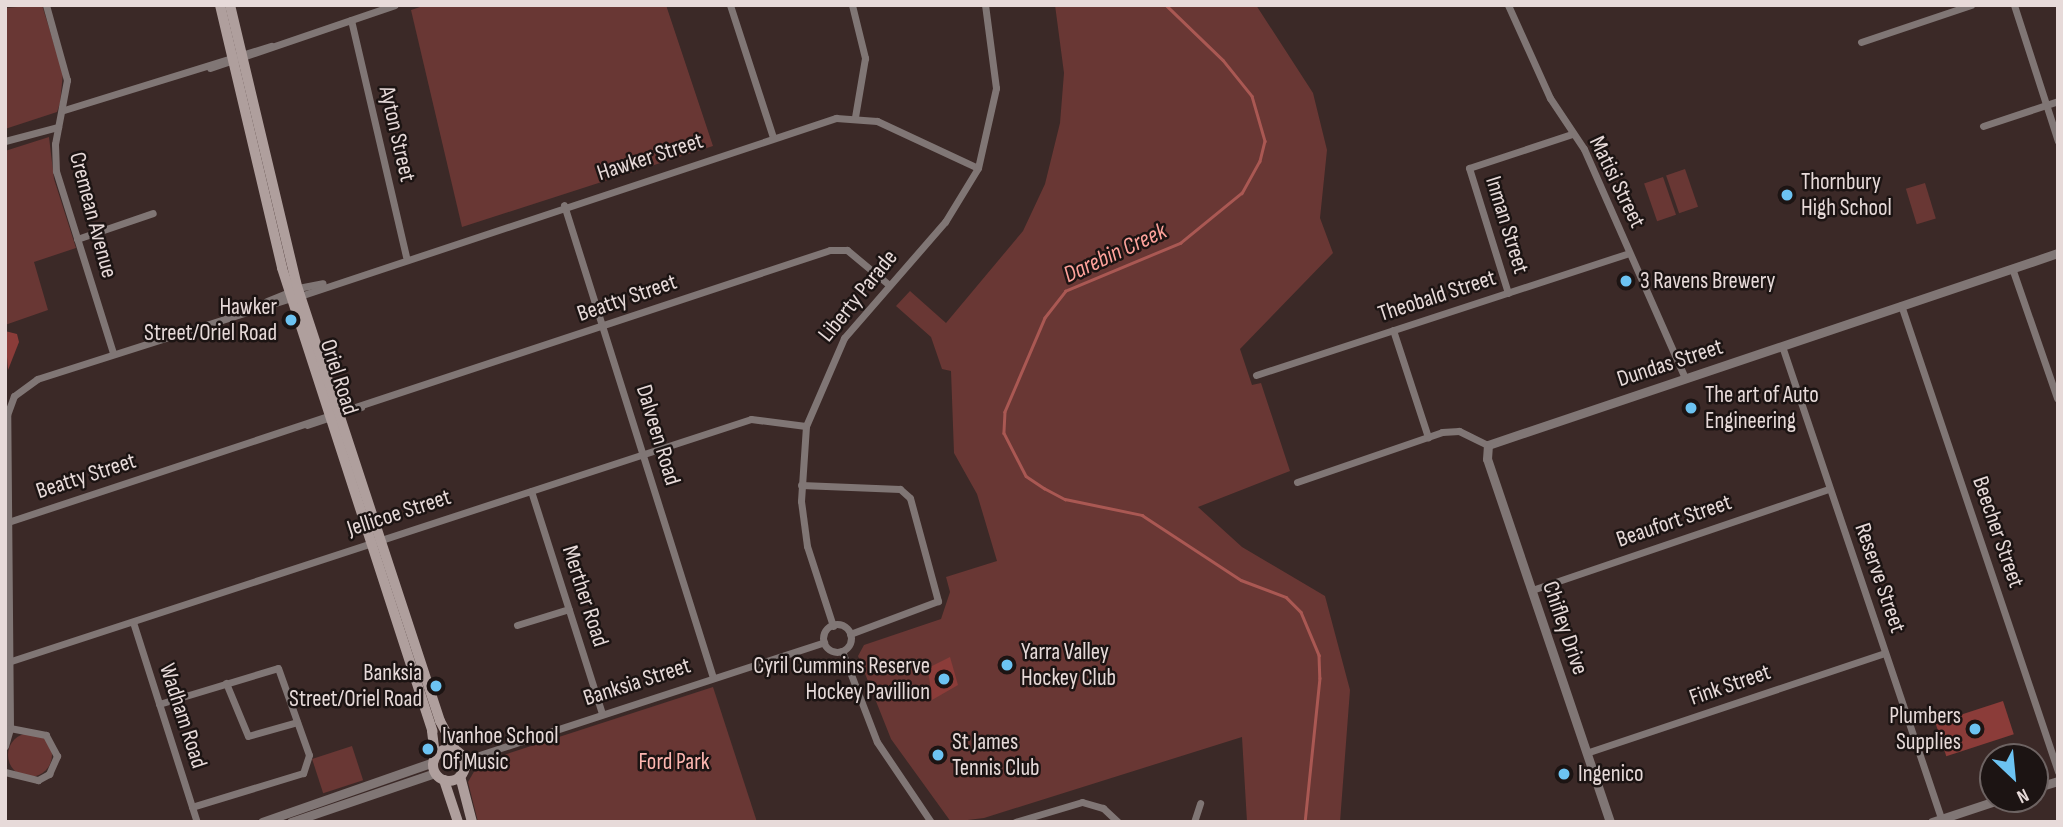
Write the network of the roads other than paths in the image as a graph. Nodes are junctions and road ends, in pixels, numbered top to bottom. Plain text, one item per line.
1 (46, 5) edge
2 (220, 5) edge
3 (230, 5) edge
4 (395, 5) edge
5 (730, 5) edge
6 (852, 5) edge
7 (985, 5) edge
8 (1508, 5) edge
9 (1970, 5) edge
10 (2014, 5) edge
11 (351, 20) junction
12 (1861, 42) dead end
13 (237, 57) junction
14 (2058, 101) edge
15 (2046, 105) junction
16 (64, 110) junction
17 (855, 117) junction
18 (1983, 126) dead end
19 (58, 127) junction
20 (1572, 134) junction
21 (773, 136) junction
22 (5, 141) edge
23 (2058, 141) edge
24 (978, 168) junction
25 (564, 205) junction
26 (153, 213) dead end
27 (77, 239) junction
28 (1629, 253) junction
29 (2058, 253) edge
30 (406, 257) junction
31 (2012, 268) junction
32 (888, 284) junction
33 (1508, 293) junction
34 (295, 294) junction
35 (1901, 305) junction
36 (604, 326) junction
37 (1393, 330) junction
38 (1782, 346) junction
39 (113, 353) junction
40 (1256, 375) dead end
41 (1685, 378) junction
42 (2057, 398) edge
43 (334, 415) junction
44 (806, 426) junction
45 (1428, 437) junction
46 (1488, 445) junction
47 (643, 454) junction
48 (1297, 482) dead end
49 (801, 485) junction
50 (1829, 489) junction
51 (531, 491) junction
52 (6, 523) edge
53 (381, 539) junction
54 (370, 543) junction
55 (1532, 590) junction
56 (569, 609) junction
57 (133, 622) junction
58 (517, 625) dead end
59 (833, 626) junction
60 (850, 634) junction
61 (824, 642) junction
62 (842, 651) junction
63 (1885, 653) junction
64 (7, 663) edge
65 (713, 677) junction
66 (226, 683) junction
67 (159, 704) junction
68 (602, 713) junction
69 (298, 722) junction
70 (10, 728) junction
71 (5, 746) edge
72 (1586, 753) junction
73 (460, 756) junction
74 (437, 768) junction
75 (5, 772) edge
76 (2058, 772) edge
77 (460, 776) junction
78 (348, 797) junction
79 (1200, 803) dead end
80 (192, 807) junction
81 (1979, 807) edge
82 (1938, 821) edge
83 (197, 822) edge
84 (262, 822) edge
85 (291, 822) edge
86 (458, 822) edge
87 (472, 822) edge
88 (931, 822) edge
89 (1014, 822) edge
90 (1118, 822) edge
91 (1194, 822) edge
92 (1610, 822) edge

1 - 16 street, Cremean Avenue
2 - 13 main road, Oriel Road
3 - 13 main road, Oriel Road
4 - 11 street
5 - 21 street
6 - 17 street
7 - 24 street, Liberty Parade
8 - 20 street, Matisi Street
9 - 12 street
10 - 15 street
11 - 13 street
11 - 30 street, Ayton Street
13 - 16 street
13 - 34 main road, Oriel Road
14 - 15 street
15 - 18 street
15 - 23 street
16 - 19 street, Cremean Avenue
17 - 21 street, Hawker Street
17 - 24 street, Hawker Street
19 - 22 street
19 - 27 street, Cremean Avenue
20 - 28 street, Matisi Street
20 - 33 street, Inman Street
21 - 25 street, Hawker Street
24 - 32 street, Liberty Parade
25 - 30 street, Hawker Street
25 - 36 street, Dalveen Road
26 - 27 street
27 - 39 street, Cremean Avenue
28 - 33 street, Theobald Street
28 - 41 street, Matisi Street
29 - 31 street, Dundas Street
30 - 34 street, Hawker Street
31 - 35 street, Dundas Street
31 - 42 street
32 - 36 street, Beatty Street
32 - 44 street, Liberty Parade
33 - 37 street, Theobald Street
34 - 39 street, Hawker Street
34 - 43 main road, Oriel Road
35 - 38 street, Dundas Street
35 - 76 street, Beecher Street
36 - 43 street, Beatty Street
36 - 47 street, Dalveen Road
37 - 40 street, Theobald Street
37 - 45 street
38 - 41 street, Dundas Street
38 - 50 street, Reserve Street
39 - 52 street, Hawker Street
41 - 46 street, Dundas Street
43 - 52 street, Beatty Street
43 - 53 main road, Oriel Road
43 - 54 main road, Oriel Road
44 - 47 street, Jellicoe Street
44 - 49 street, Liberty Parade
45 - 46 street
45 - 48 street
46 - 55 street, Chifley Drive
47 - 51 street, Jellicoe Street
47 - 65 street, Dalveen Road
49 - 59 street, Liberty Parade
49 - 60 street
50 - 55 street, Beaufort Street
50 - 63 street, Reserve Street
51 - 53 street, Jellicoe Street
51 - 56 street, Merther Road
52 - 64 street, Hawker Street
53 - 54 street, Jellicoe Street
53 - 73 main road, Oriel Road
54 - 57 street, Jellicoe Street
54 - 74 main road, Oriel Road
55 - 72 street, Chifley Drive
56 - 58 street
56 - 68 street, Merther Road
57 - 64 street, Jellicoe Street
57 - 67 street, Wadham Road
59 - 60 street
59 - 61 street
60 - 62 street
61 - 62 street
61 - 65 street, Banksia Street
62 - 88 street
63 - 72 street, Fink Street
63 - 82 street, Reserve Street
64 - 70 street, Hawker Street
65 - 68 street, Banksia Street
66 - 67 street
66 - 69 street
66 - 69 street
67 - 80 street, Wadham Road
68 - 73 street, Banksia Street
69 - 80 street
70 - 71 street, Hawker Street
70 - 75 street
72 - 92 street, Chifley Drive
73 - 74 main road
73 - 77 main road
74 - 77 main road
74 - 78 street
74 - 86 main road, Oriel Road
77 - 87 main road
78 - 84 street
78 - 85 street
79 - 91 street
80 - 83 street, Wadham Road
81 - 82 street
89 - 90 street

